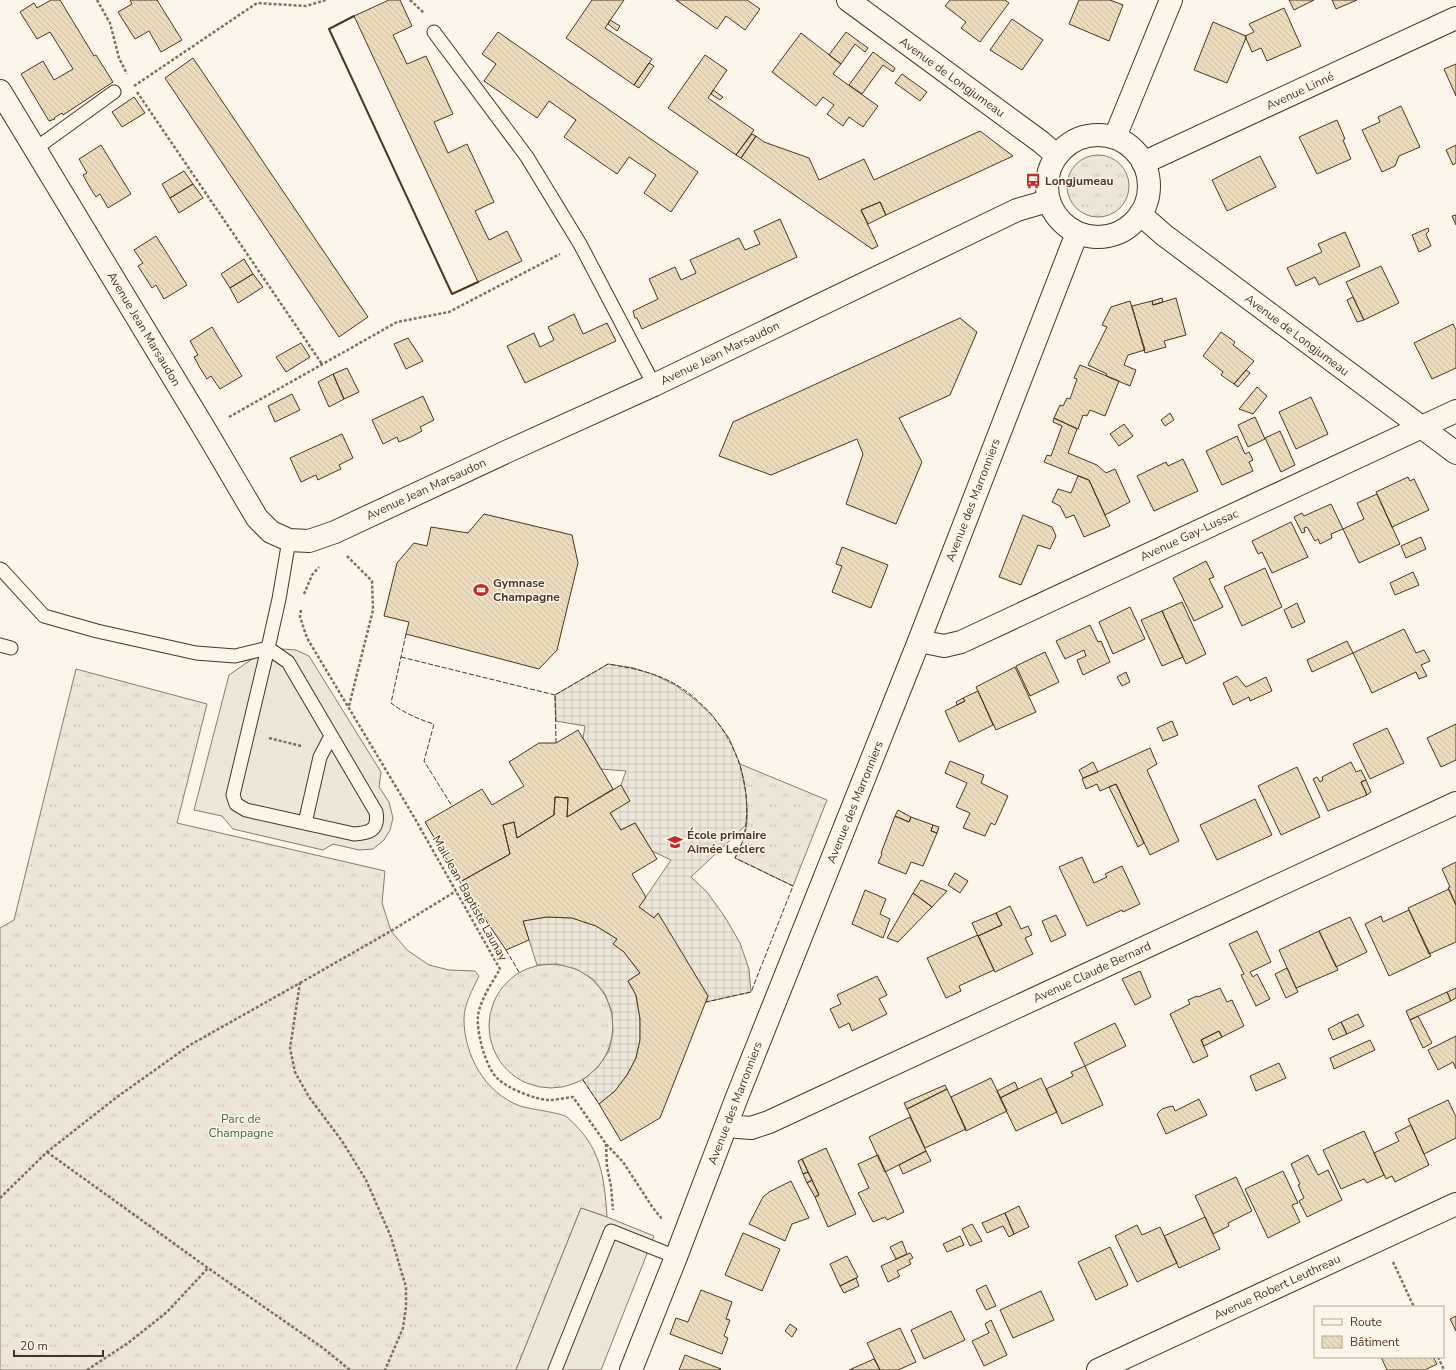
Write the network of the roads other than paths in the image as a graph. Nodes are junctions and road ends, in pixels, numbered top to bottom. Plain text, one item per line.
1 (848, 0) edge
2 (1171, 0) edge
3 (1456, 18) edge
4 (434, 32) dead end
5 (0, 91) edge
6 (114, 92) dead end
7 (1115, 137) junction
8 (35, 149) junction
9 (1056, 155) junction
10 (1143, 163) junction
11 (1048, 201) junction
12 (1140, 214) junction
13 (1077, 233) junction
14 (654, 385) junction
15 (1456, 411) edge
16 (1422, 427) junction
17 (1456, 453) edge
18 (289, 540) junction
19 (0, 569) edge
20 (919, 641) junction
21 (268, 648) junction
22 (331, 736) junction
23 (1456, 803) edge
24 (305, 823) junction
25 (726, 1126) junction
26 (1456, 1204) edge
27 (679, 1249) junction
28 (555, 1370) edge
29 (631, 1370) edge
30 (1098, 1370) edge

1 - 9 street, Avenue de Longjumeau
2 - 7 street
3 - 10 street, Avenue Linné
4 - 14 lane
5 - 8 street, Avenue Jean Marsaudon
6 - 8 lane
7 - 9 street
7 - 10 street
8 - 18 street, Avenue Jean Marsaudon
9 - 11 street
10 - 12 street
11 - 13 street
11 - 14 street, Avenue Jean Marsaudon
12 - 13 street
12 - 16 street, Avenue de Longjumeau
13 - 20 street, Avenue des Marronniers
14 - 18 street, Avenue Jean Marsaudon
15 - 16 street, Avenue Gay-Lussac
16 - 17 street, Avenue de Longjumeau
16 - 20 street, Avenue Gay-Lussac
18 - 21 lane
19 - 21 lane
20 - 25 street, Avenue des Marronniers
21 - 22 lane
21 - 24 lane
22 - 24 lane
22 - 24 lane
23 - 25 street, Avenue Claude Bernard
25 - 27 street, Avenue des Marronniers
26 - 30 street, Avenue Robert Leuthreau
27 - 28 lane
27 - 29 street, Avenue des Marronniers

